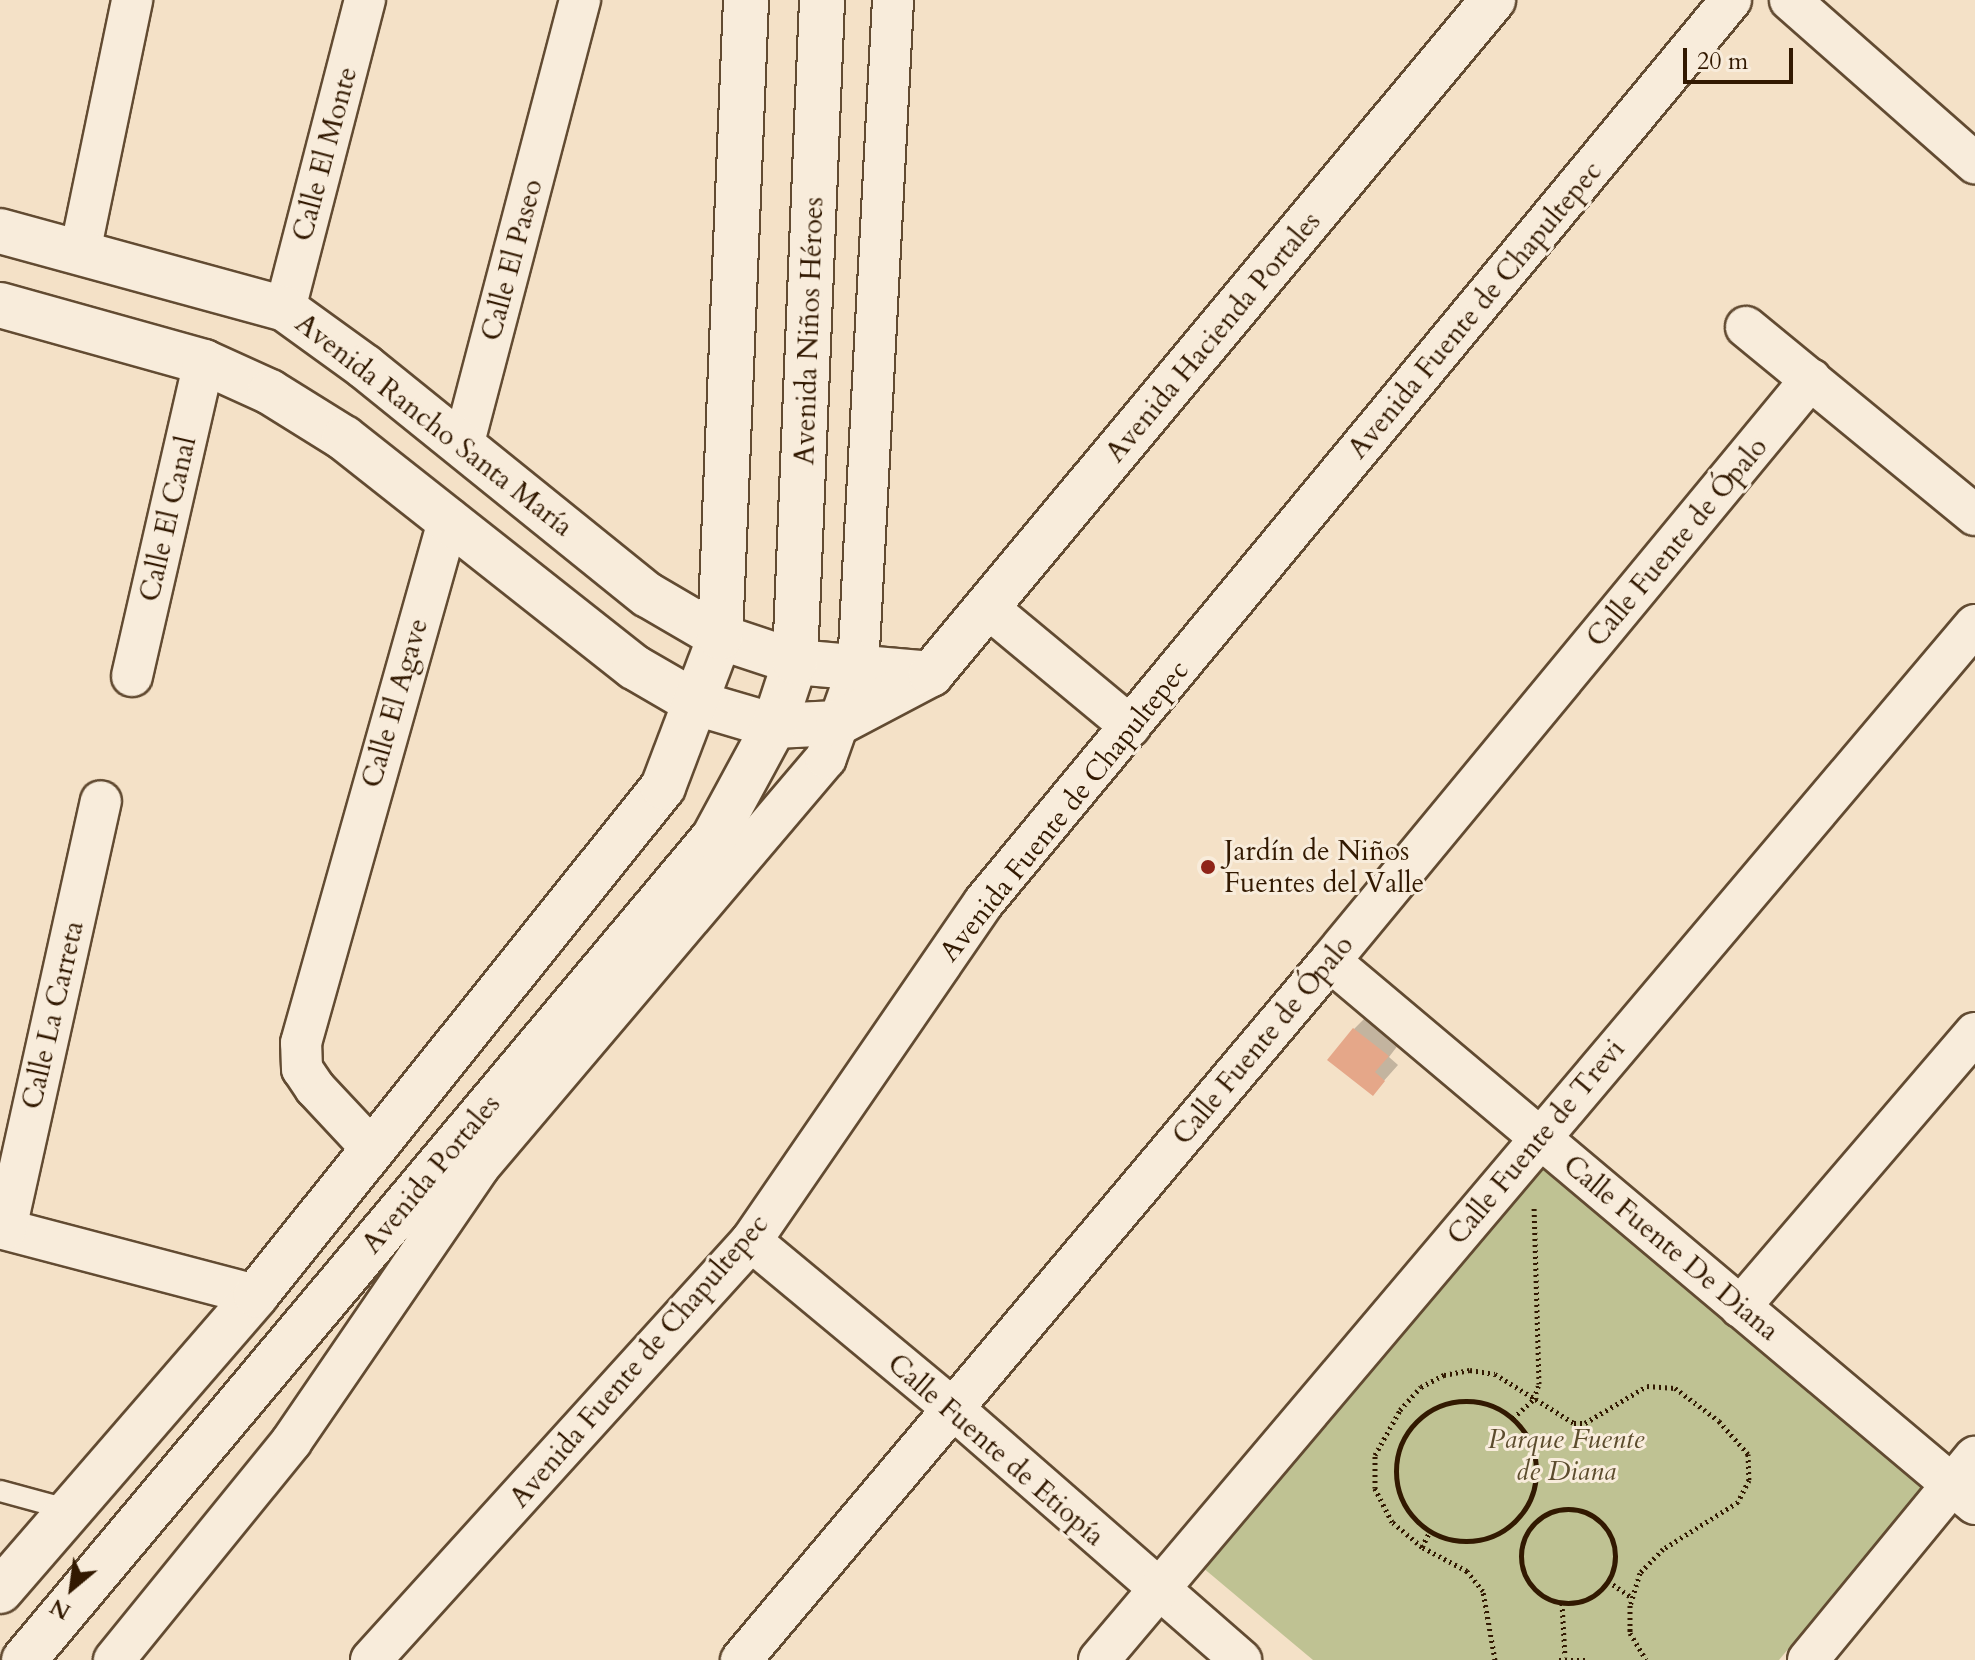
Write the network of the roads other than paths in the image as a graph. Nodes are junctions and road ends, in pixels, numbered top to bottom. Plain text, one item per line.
1 (132, 0) edge
2 (365, 0) edge
3 (580, 0) edge
4 (746, 0) edge
5 (822, 0) edge
6 (893, 0) edge
7 (1493, 0) edge
8 (1731, 0) edge
9 (1790, 0) edge
10 (1975, 163) edge
11 (0, 231) edge
12 (80, 252) junction
13 (0, 305) edge
14 (285, 309) junction
15 (1746, 327) dead end
16 (204, 362) junction
17 (1811, 379) junction
18 (463, 446) junction
19 (1975, 515) edge
20 (449, 518) junction
21 (988, 608) junction
22 (1975, 625) edge
23 (720, 637) junction
24 (795, 662) junction
25 (858, 668) junction
26 (931, 674) junction
27 (132, 676) dead end
28 (696, 703) junction
29 (838, 723) junction
30 (774, 726) junction
31 (1130, 726) junction
32 (101, 801) dead end
33 (1330, 961) junction
34 (1975, 1033) edge
35 (1536, 1142) junction
36 (373, 1150) junction
37 (3, 1229) edge
38 (751, 1241) junction
39 (256, 1295) junction
40 (1740, 1307) junction
41 (951, 1407) junction
42 (1967, 1482) edge
43 (0, 1491) edge
44 (70, 1510) junction
45 (0, 1591) edge
46 (1157, 1592) junction
47 (24, 1660) edge
48 (114, 1660) edge
49 (371, 1660) edge
50 (741, 1660) edge
51 (1099, 1660) edge
52 (1241, 1660) edge
53 (1808, 1660) edge

1 - 12 street
2 - 14 street, Calle El Monte
3 - 18 street, Calle El Paseo
4 - 23 main road
5 - 24 main road, Avenida Niños Héroes
6 - 25 street
7 - 21 main road, Avenida Hacienda Portales
8 - 31 street, Avenida Fuente de Chapultepec
9 - 10 street
11 - 12 main road, Avenida Rancho Santa María
12 - 14 main road, Avenida Rancho Santa María
13 - 16 main road
14 - 18 main road, Avenida Rancho Santa María
15 - 17 street
16 - 20 main road
16 - 27 street, Calle El Canal
17 - 19 street
17 - 33 street, Calle Fuente de Ópalo
18 - 23 main road, Avenida Rancho Santa María
20 - 28 main road
20 - 36 street, Calle El Agave
21 - 26 main road, Avenida Hacienda Portales
21 - 31 street
22 - 35 street, Calle Fuente de Trevi
23 - 24 main road, Avenida Rancho Santa María
23 - 28 main road, Avenida Portales
24 - 25 main road
24 - 30 main road, Avenida Portales
25 - 26 main road
25 - 29 street
26 - 29 main road, Avenida Hacienda Portales
28 - 30 main road
28 - 36 main road, Avenida Portales
29 - 30 main road, Avenida Hacienda Portales
29 - 48 street
30 - 47 main road, Avenida Portales
31 - 38 street, Avenida Fuente de Chapultepec
32 - 37 street, Calle La Carreta
33 - 35 street, Calle Fuente De Diana
33 - 41 street, Calle Fuente de Ópalo
34 - 40 street
35 - 40 street, Calle Fuente De Diana
35 - 46 street, Calle Fuente de Trevi
36 - 39 main road, Avenida Portales
37 - 39 street
38 - 41 street, Calle Fuente de Etiopía
38 - 49 street, Avenida Fuente de Chapultepec
39 - 44 main road, Avenida Portales
40 - 42 street, Calle Fuente De Diana
41 - 46 street, Calle Fuente de Etiopía
41 - 50 street, Calle Fuente de Ópalo
42 - 53 street
43 - 44 lane
44 - 45 main road, Avenida Portales
46 - 51 street, Calle Fuente de Trevi
46 - 52 street, Calle Fuente de Etiopía

